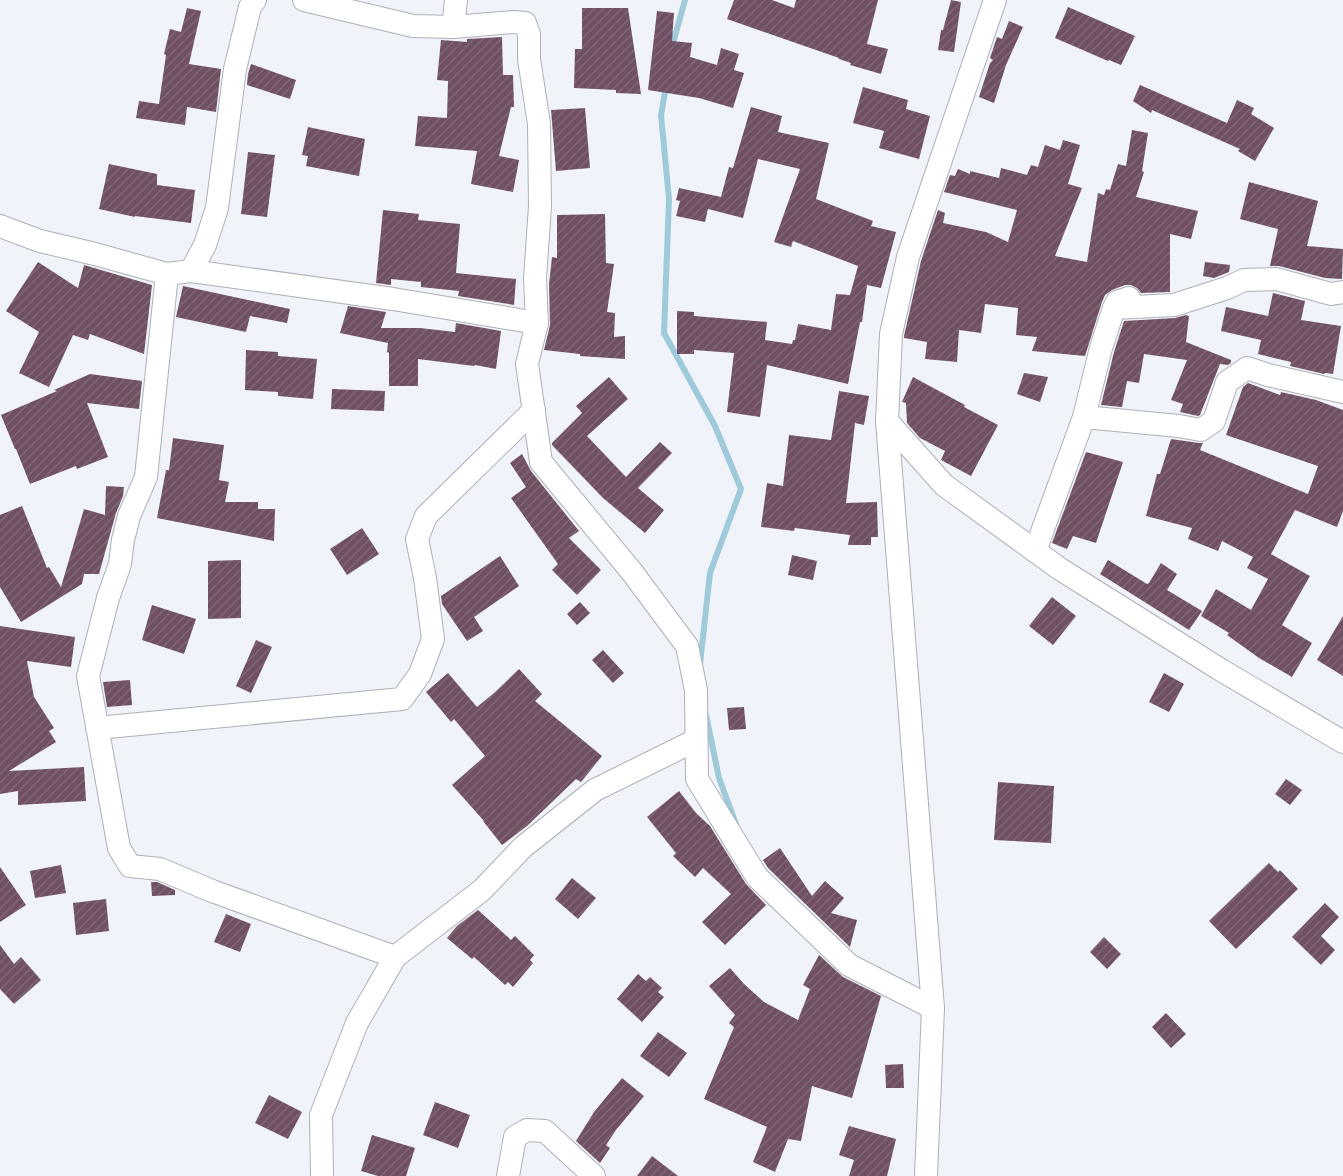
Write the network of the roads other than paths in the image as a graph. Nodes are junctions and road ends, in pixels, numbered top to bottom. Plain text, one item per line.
1 (255, 0) edge
2 (304, 0) edge
3 (456, 0) edge
4 (995, 0) edge
5 (453, 27) junction
6 (0, 226) edge
7 (191, 271) junction
8 (167, 274) junction
9 (1343, 292) edge
10 (537, 323) junction
11 (1343, 392) edge
12 (534, 410) junction
13 (1084, 417) junction
14 (887, 421) junction
15 (1035, 551) junction
16 (98, 728) junction
17 (696, 740) junction
18 (1343, 742) edge
19 (395, 957) junction
20 (933, 1008) junction
21 (322, 1176) edge
22 (508, 1176) edge
23 (594, 1176) edge
24 (926, 1176) edge

1 - 7 street
2 - 5 street
3 - 5 street
4 - 14 street
5 - 10 street
6 - 8 street
7 - 8 street
7 - 10 street
8 - 16 street
9 - 13 street
10 - 12 street
11 - 13 street
12 - 16 street
12 - 17 street
13 - 15 street
14 - 15 street
14 - 20 street
15 - 18 street
16 - 19 street
17 - 19 street
17 - 20 street
19 - 21 street
20 - 24 street
22 - 23 street

